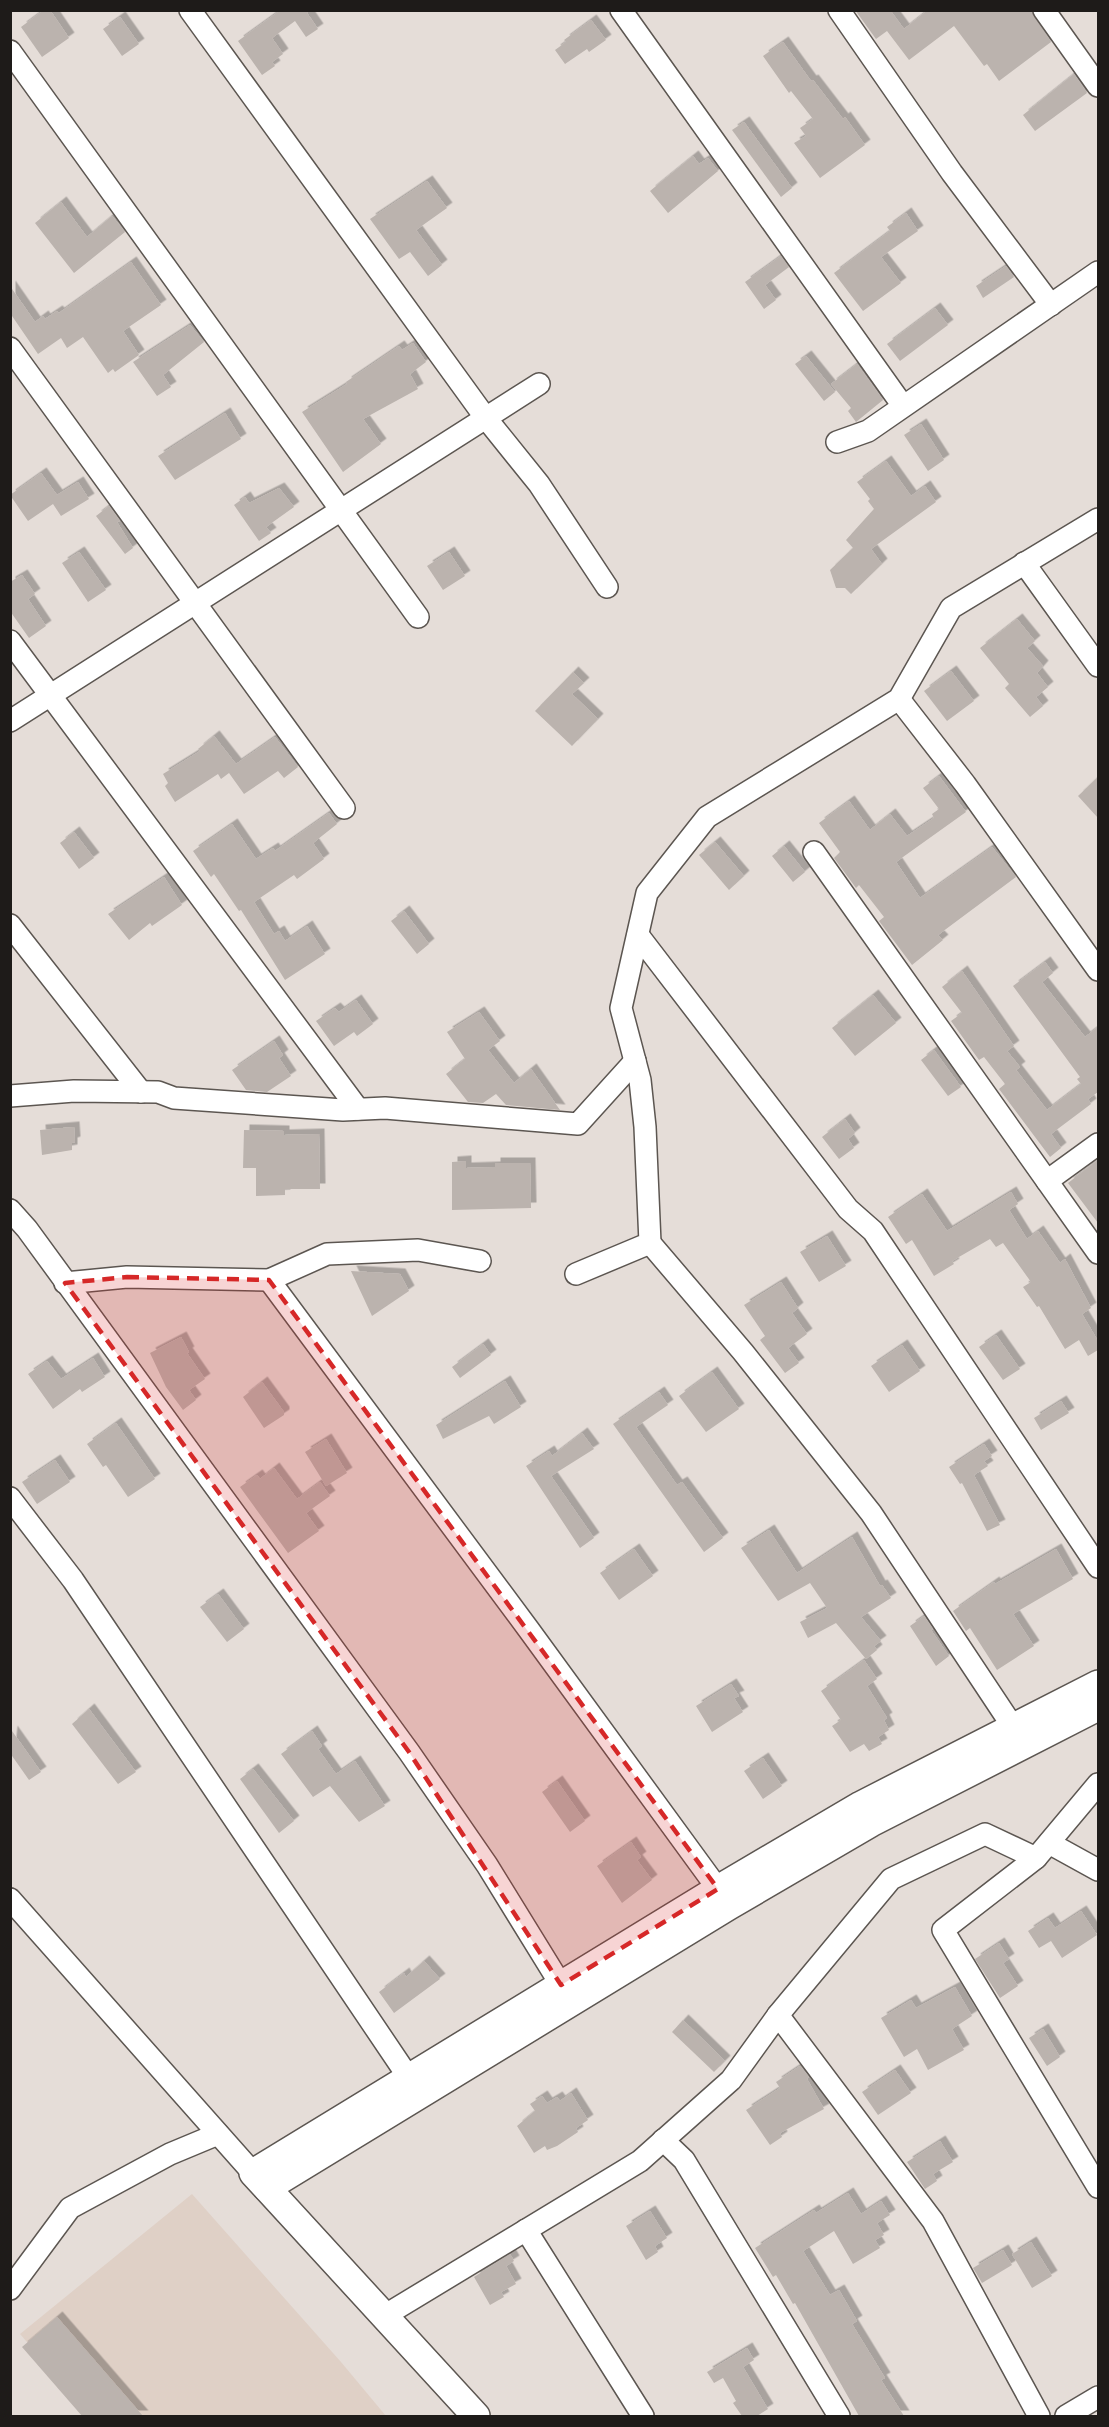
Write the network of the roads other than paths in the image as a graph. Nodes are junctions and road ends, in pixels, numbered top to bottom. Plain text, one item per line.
1 (190, 10) edge
2 (621, 10) edge
3 (839, 10) edge
4 (1044, 10) edge
5 (10, 51) edge
6 (1098, 86) edge
7 (1098, 272) edge
8 (1051, 305) junction
9 (10, 348) edge
10 (539, 384) dead end
11 (903, 406) junction
12 (485, 417) junction
13 (837, 442) dead end
14 (341, 510) junction
15 (1098, 519) edge
16 (1024, 563) junction
17 (608, 587) dead end
18 (196, 603) junction
19 (418, 617) dead end
20 (10, 641) edge
21 (1098, 666) edge
22 (50, 695) junction
23 (899, 699) junction
24 (10, 720) edge
25 (344, 808) dead end
26 (814, 852) dead end
27 (10, 925) edge
28 (638, 935) junction
29 (1098, 970) edge
30 (635, 1061) junction
31 (141, 1092) junction
32 (10, 1096) edge
33 (358, 1109) junction
34 (1098, 1144) edge
35 (1047, 1181) junction
36 (10, 1210) edge
37 (650, 1243) junction
38 (1098, 1253) edge
39 (480, 1261) dead end
40 (576, 1274) dead end
41 (268, 1280) junction
42 (65, 1282) junction
43 (10, 1498) edge
44 (1098, 1567) edge
45 (1098, 1684) edge
46 (1098, 1707) edge
47 (1013, 1727) junction
48 (1098, 1784) edge
49 (1042, 1850) junction
50 (1098, 1870) edge
51 (718, 1888) junction
52 (10, 1899) edge
53 (561, 1985) junction
54 (778, 2015) junction
55 (409, 2078) junction
56 (218, 2134) junction
57 (663, 2140) junction
58 (260, 2181) junction
59 (1098, 2187) edge
60 (526, 2230) junction
61 (10, 2289) edge
62 (384, 2316) junction
63 (1098, 2397) edge
64 (476, 2416) edge
65 (643, 2416) edge
66 (839, 2416) edge
67 (1039, 2416) edge
68 (1066, 2416) edge

1 - 12 street
2 - 11 street
3 - 8 street
4 - 6 street
5 - 14 street
7 - 8 street
8 - 11 street
9 - 18 street
10 - 12 street
11 - 13 street
12 - 14 street
12 - 17 street
14 - 18 street
14 - 19 street
15 - 16 street
16 - 21 street
16 - 23 street
18 - 22 street
18 - 25 street
20 - 22 street
22 - 24 street
22 - 33 street
23 - 28 street
23 - 29 street
26 - 35 street
27 - 31 street
28 - 30 street
28 - 44 street
30 - 33 street
30 - 37 street
31 - 32 street
31 - 33 street
34 - 35 street
35 - 38 street
36 - 42 street
37 - 40 street
37 - 47 street
39 - 41 street
41 - 42 street
41 - 51 street
42 - 53 street
43 - 55 street
45 - 47 street
46 - 58 street
47 - 51 street
48 - 49 street
49 - 50 street
49 - 54 street
49 - 59 street
51 - 53 street
52 - 56 street
53 - 55 street
54 - 57 street
54 - 67 street
55 - 58 street
56 - 58 street
56 - 61 street
57 - 60 street
57 - 66 street
58 - 62 street
60 - 62 street
60 - 65 street
62 - 64 street
63 - 68 street

